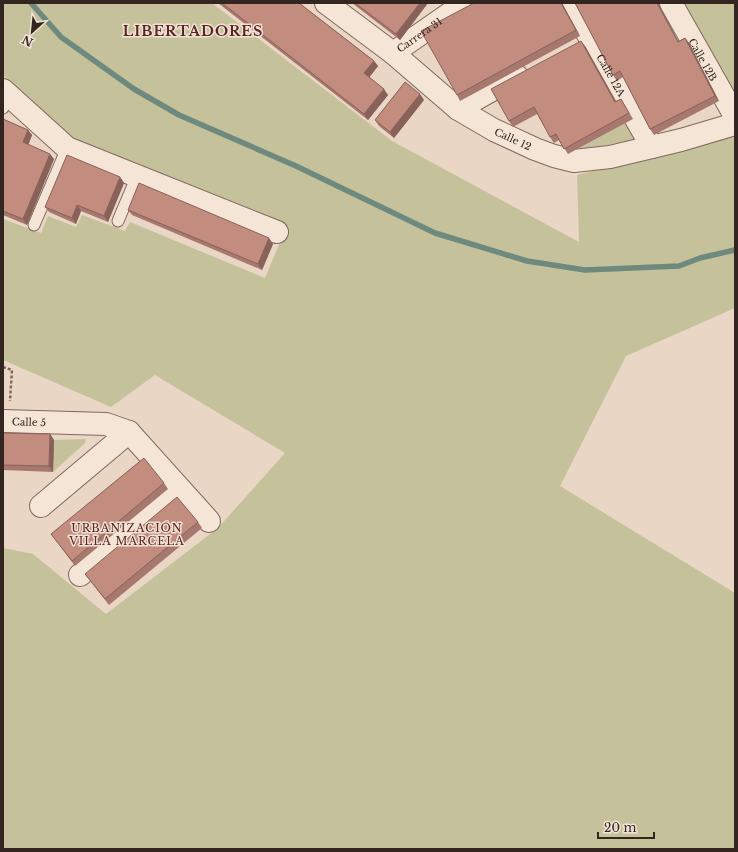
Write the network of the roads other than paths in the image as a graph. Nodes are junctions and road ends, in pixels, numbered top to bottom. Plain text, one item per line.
1 (326, 3) edge
2 (465, 3) edge
3 (570, 3) edge
4 (671, 3) edge
5 (393, 53) junction
6 (534, 67) edge
7 (5, 97) edge
8 (458, 108) junction
9 (735, 116) edge
10 (735, 124) edge
11 (652, 147) junction
12 (67, 148) junction
13 (137, 176) junction
14 (118, 221) dead end
15 (34, 225) dead end
16 (277, 232) dead end
17 (6, 421) edge
18 (129, 432) junction
19 (181, 490) junction
20 (41, 506) dead end
21 (209, 521) dead end
22 (80, 575) dead end

1 - 5 street, Calle 12
2 - 5 street, Carrera 31
3 - 11 street, Calle 12A
4 - 9 street, Calle 12B
5 - 8 street, Calle 12
6 - 8 street
7 - 12 street
8 - 11 street, Calle 12
10 - 11 street, Calle 12
12 - 13 street
12 - 15 lane
13 - 14 lane
13 - 16 street
17 - 18 street, Calle 5
18 - 19 street
18 - 20 street
19 - 21 street
19 - 22 street

